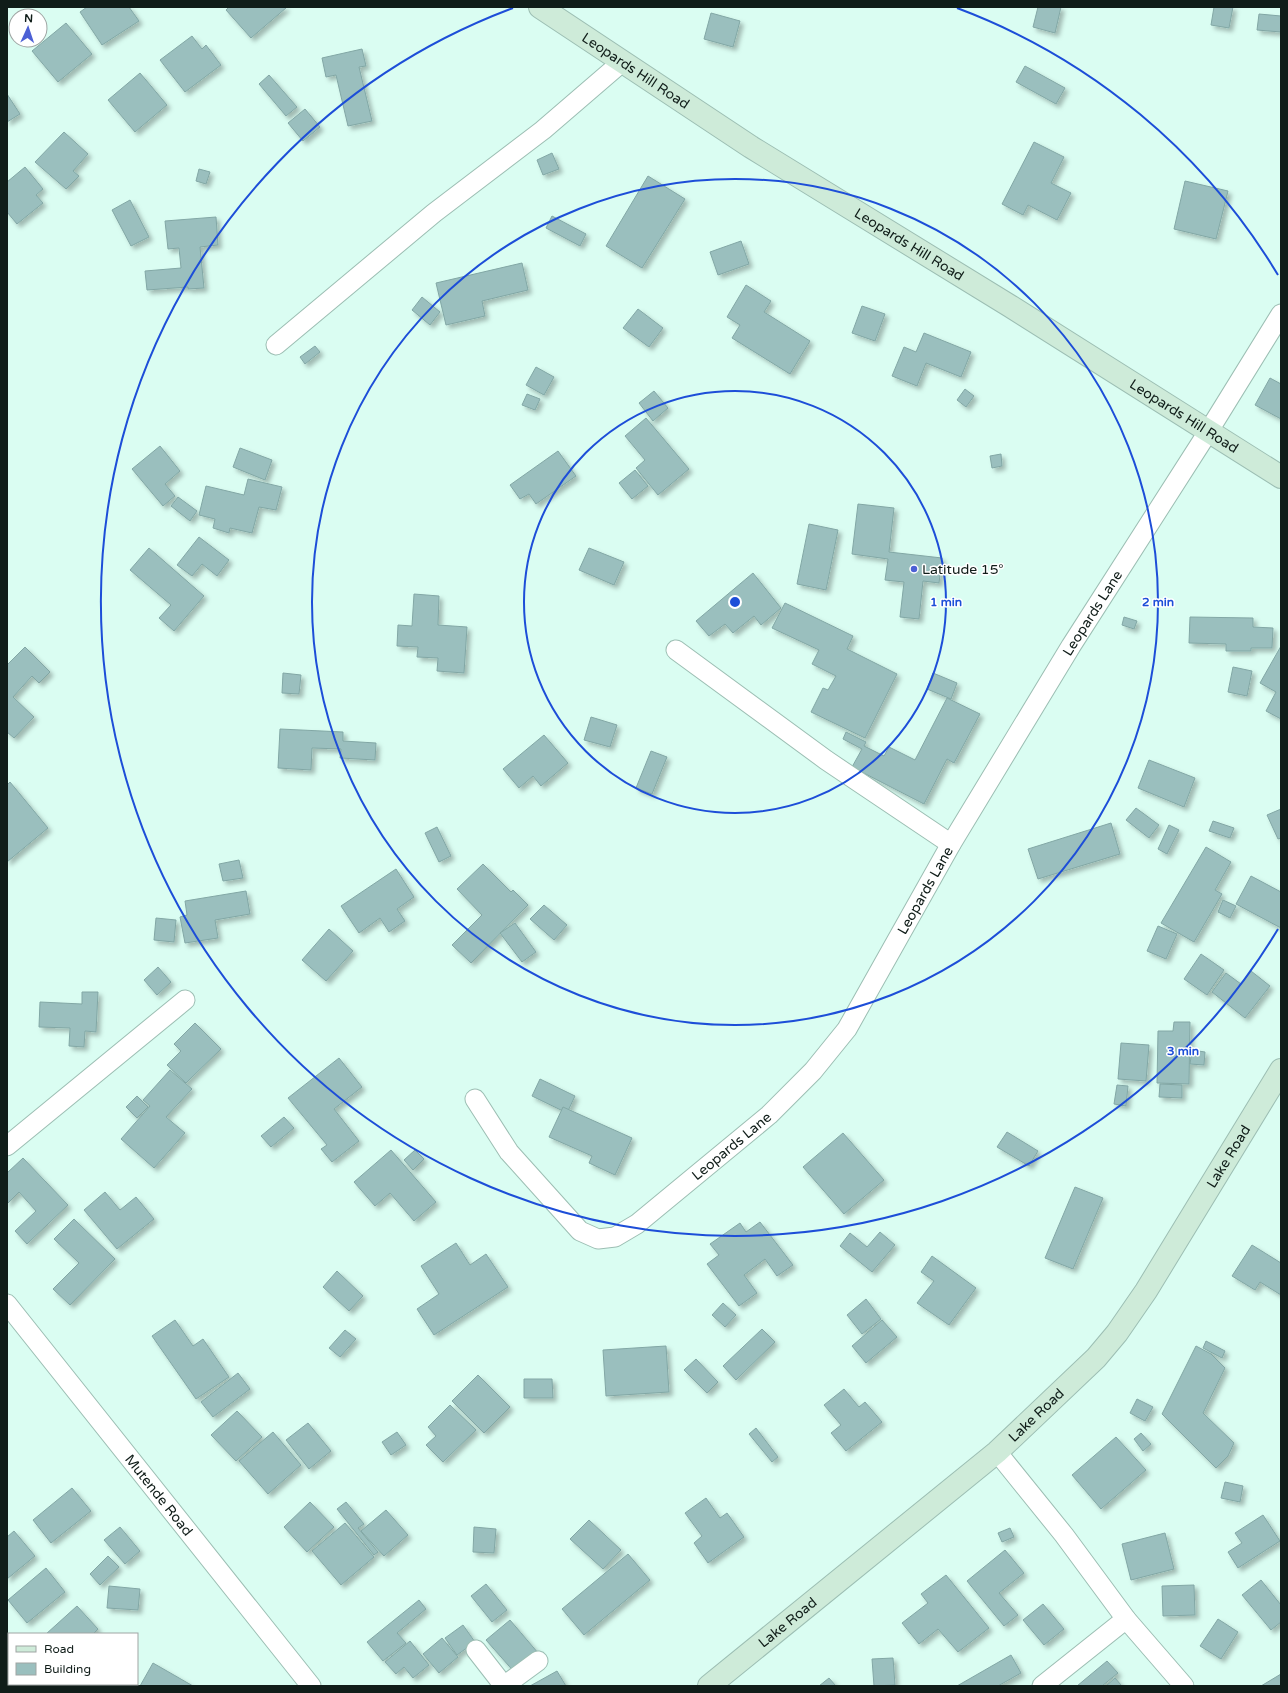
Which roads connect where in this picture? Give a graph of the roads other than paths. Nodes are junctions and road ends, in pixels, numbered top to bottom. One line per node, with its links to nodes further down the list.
1 (540, 7): 2 (main road, Leopards Hill Road)
2 (622, 62): 4 (street); 5 (main road, Leopards Hill Road)
3 (1281, 314): 5 (street, Leopards Lane)
4 (276, 345)
5 (1208, 432): 6 (main road, Leopards Hill Road); 8 (street, Leopards Lane)
6 (1281, 477)
7 (676, 650): 8 (street)
8 (951, 844): 11 (street, Leopards Lane)
9 (185, 1000): 12 (street)
10 (1281, 1070): 14 (main road, Lake Road)
11 (475, 1099)
12 (7, 1146)
13 (7, 1304): 18 (street, Mutende Road)
14 (997, 1452): 15 (street); 20 (main road, Lake Road)
15 (1126, 1619): 21 (street); 22 (street)
16 (476, 1650): 19 (street)
17 (538, 1661): 19 (street)
18 (311, 1686)
19 (504, 1686)
20 (709, 1686)
21 (1042, 1686)
22 (1184, 1686)

